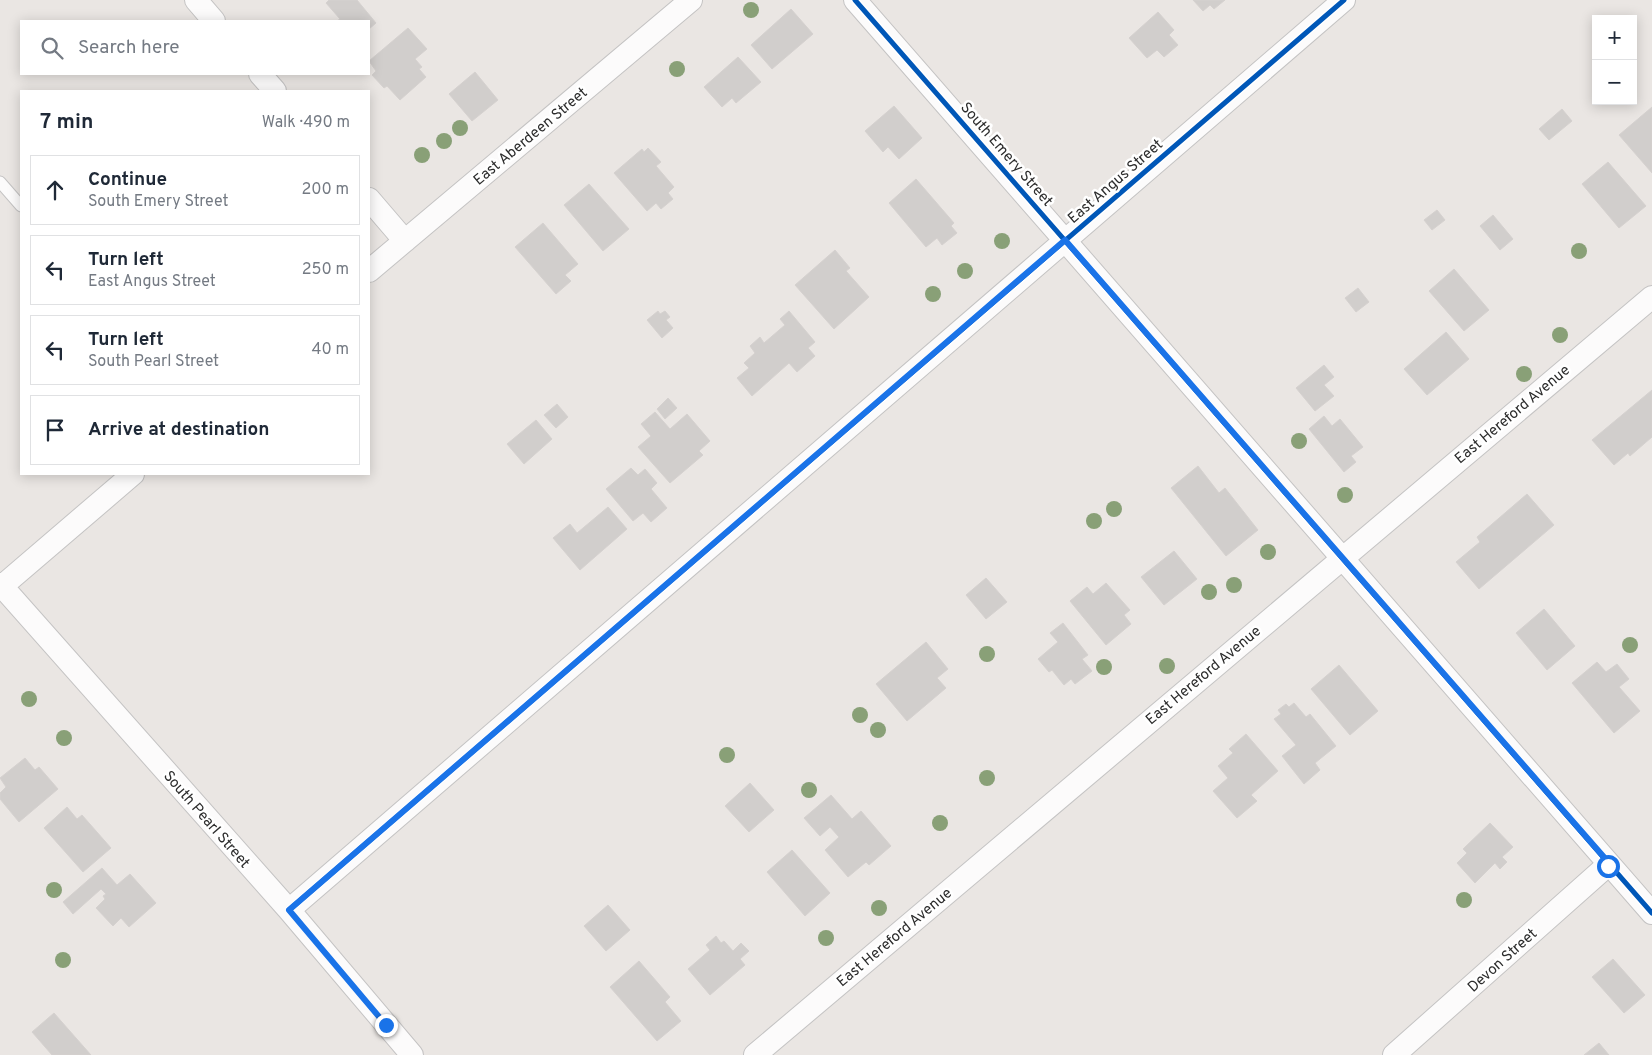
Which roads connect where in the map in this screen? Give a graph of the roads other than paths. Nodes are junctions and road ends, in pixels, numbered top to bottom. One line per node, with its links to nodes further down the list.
1 (196, 0): 5 (street)
2 (691, 0): 12 (street, East Aberdeen Street)
3 (855, 0): 11 (street, South Emery Street)
4 (1344, 0): 11 (street, East Angus Street)
5 (213, 20)
6 (261, 75): 7 (street)
7 (274, 90)
8 (0, 182): 10 (lane)
9 (370, 200): 12 (street)
10 (20, 205)
11 (1065, 240): 16 (street, South Emery Street); 19 (street, East Angus Street)
12 (405, 241): 13 (street, East Aberdeen Street)
13 (370, 270)
14 (1652, 297): 16 (street, East Hereford Avenue)
15 (132, 475): 17 (street)
16 (1340, 558): 18 (street, South Emery Street); 22 (street, East Hereford Avenue)
17 (1, 586): 19 (street, South Pearl Street)
18 (1610, 864): 20 (street, South Emery Street); 23 (street, Devon Street)
19 (289, 910): 21 (street, South Pearl Street)
20 (1652, 913)
21 (412, 1055)
22 (756, 1055)
23 (1394, 1055)

